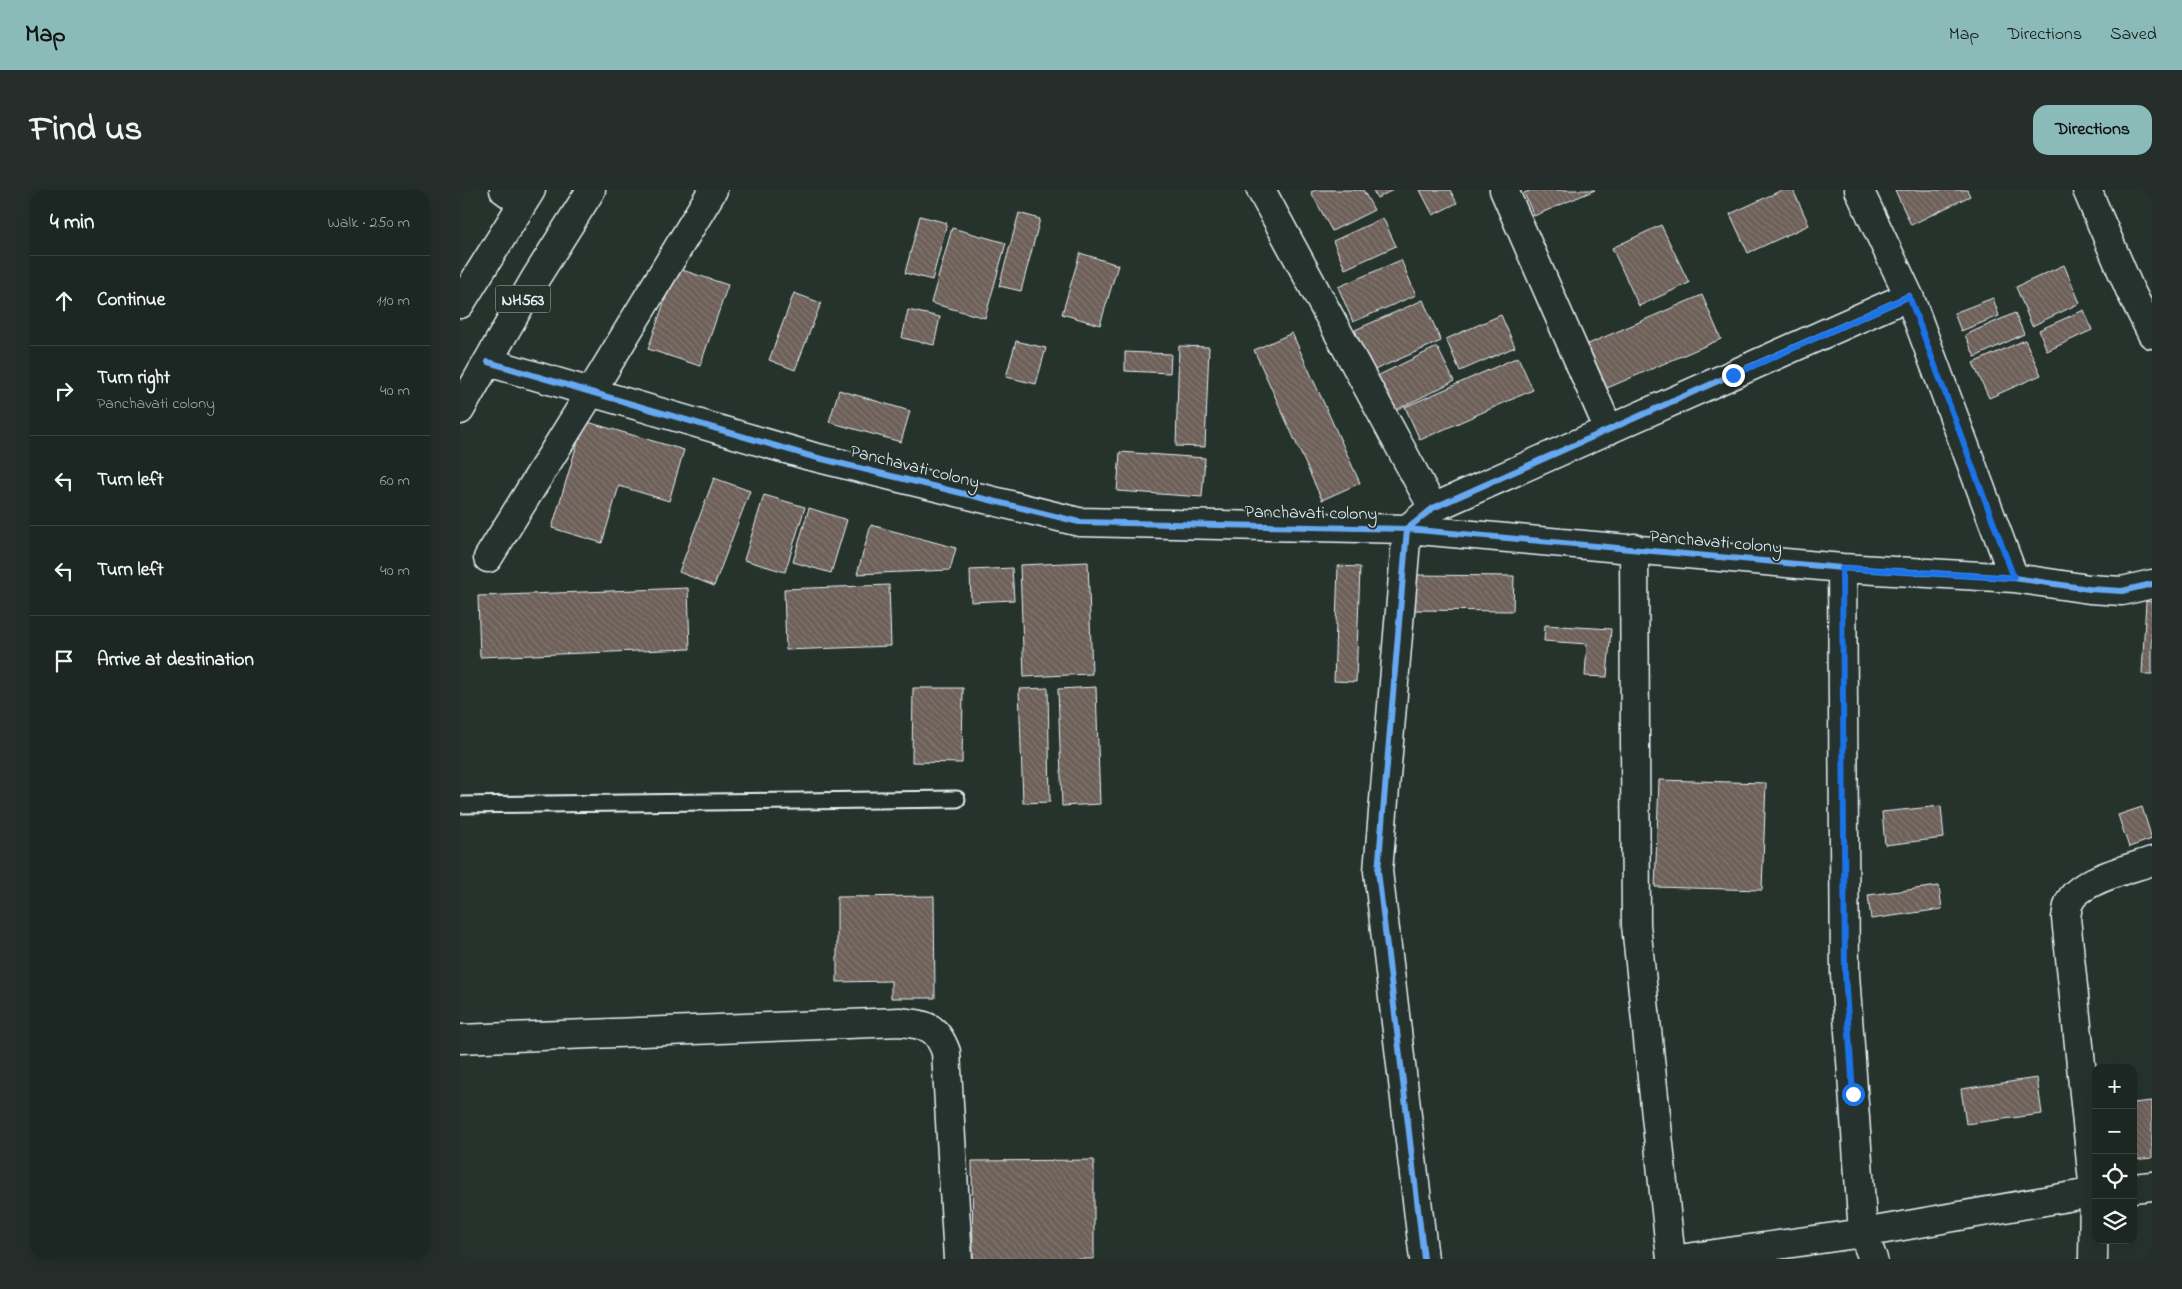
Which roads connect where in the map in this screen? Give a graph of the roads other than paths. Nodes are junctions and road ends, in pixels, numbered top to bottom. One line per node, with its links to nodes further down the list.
1 (591, 190): 11 (main road, NH563)
2 (713, 190): 12 (main road)
3 (1261, 190): 15 (main road)
4 (1504, 190): 14 (main road)
5 (1858, 190): 8 (main road)
6 (2087, 190): 10 (main road)
7 (519, 194): 9 (main road, NH563)
8 (1909, 296): 14 (main road); 20 (main road)
9 (460, 304)
10 (2152, 334)
11 (488, 362): 12 (main road, Panchavati colony); 13 (main road, NH563)
12 (591, 392): 16 (main road, Panchavati colony); 18 (main road)
13 (460, 410)
14 (1609, 430): 15 (main road)
15 (1434, 508): 16 (main road)
16 (1407, 528): 17 (main road, Panchavati colony); 33 (main road)
17 (1634, 548): 19 (main road, Panchavati colony); 34 (main road)
18 (488, 558)
19 (1842, 568): 20 (main road, Panchavati colony); 31 (main road)
20 (2014, 578): 21 (main road, Panchavati colony)
21 (2152, 584)
22 (957, 799): 23 (lane)
23 (460, 805)
24 (2152, 861): 26 (main road)
25 (460, 1039): 32 (main road)
26 (2092, 1164)
27 (2152, 1186): 28 (main road)
28 (2137, 1188)
29 (2092, 1193): 31 (main road)
30 (2095, 1199): 37 (main road)
31 (1863, 1233): 35 (main road); 36 (main road)
32 (958, 1259)
33 (1424, 1259)
34 (1671, 1259)
35 (1679, 1259)
36 (1873, 1259)
37 (2093, 1259)

